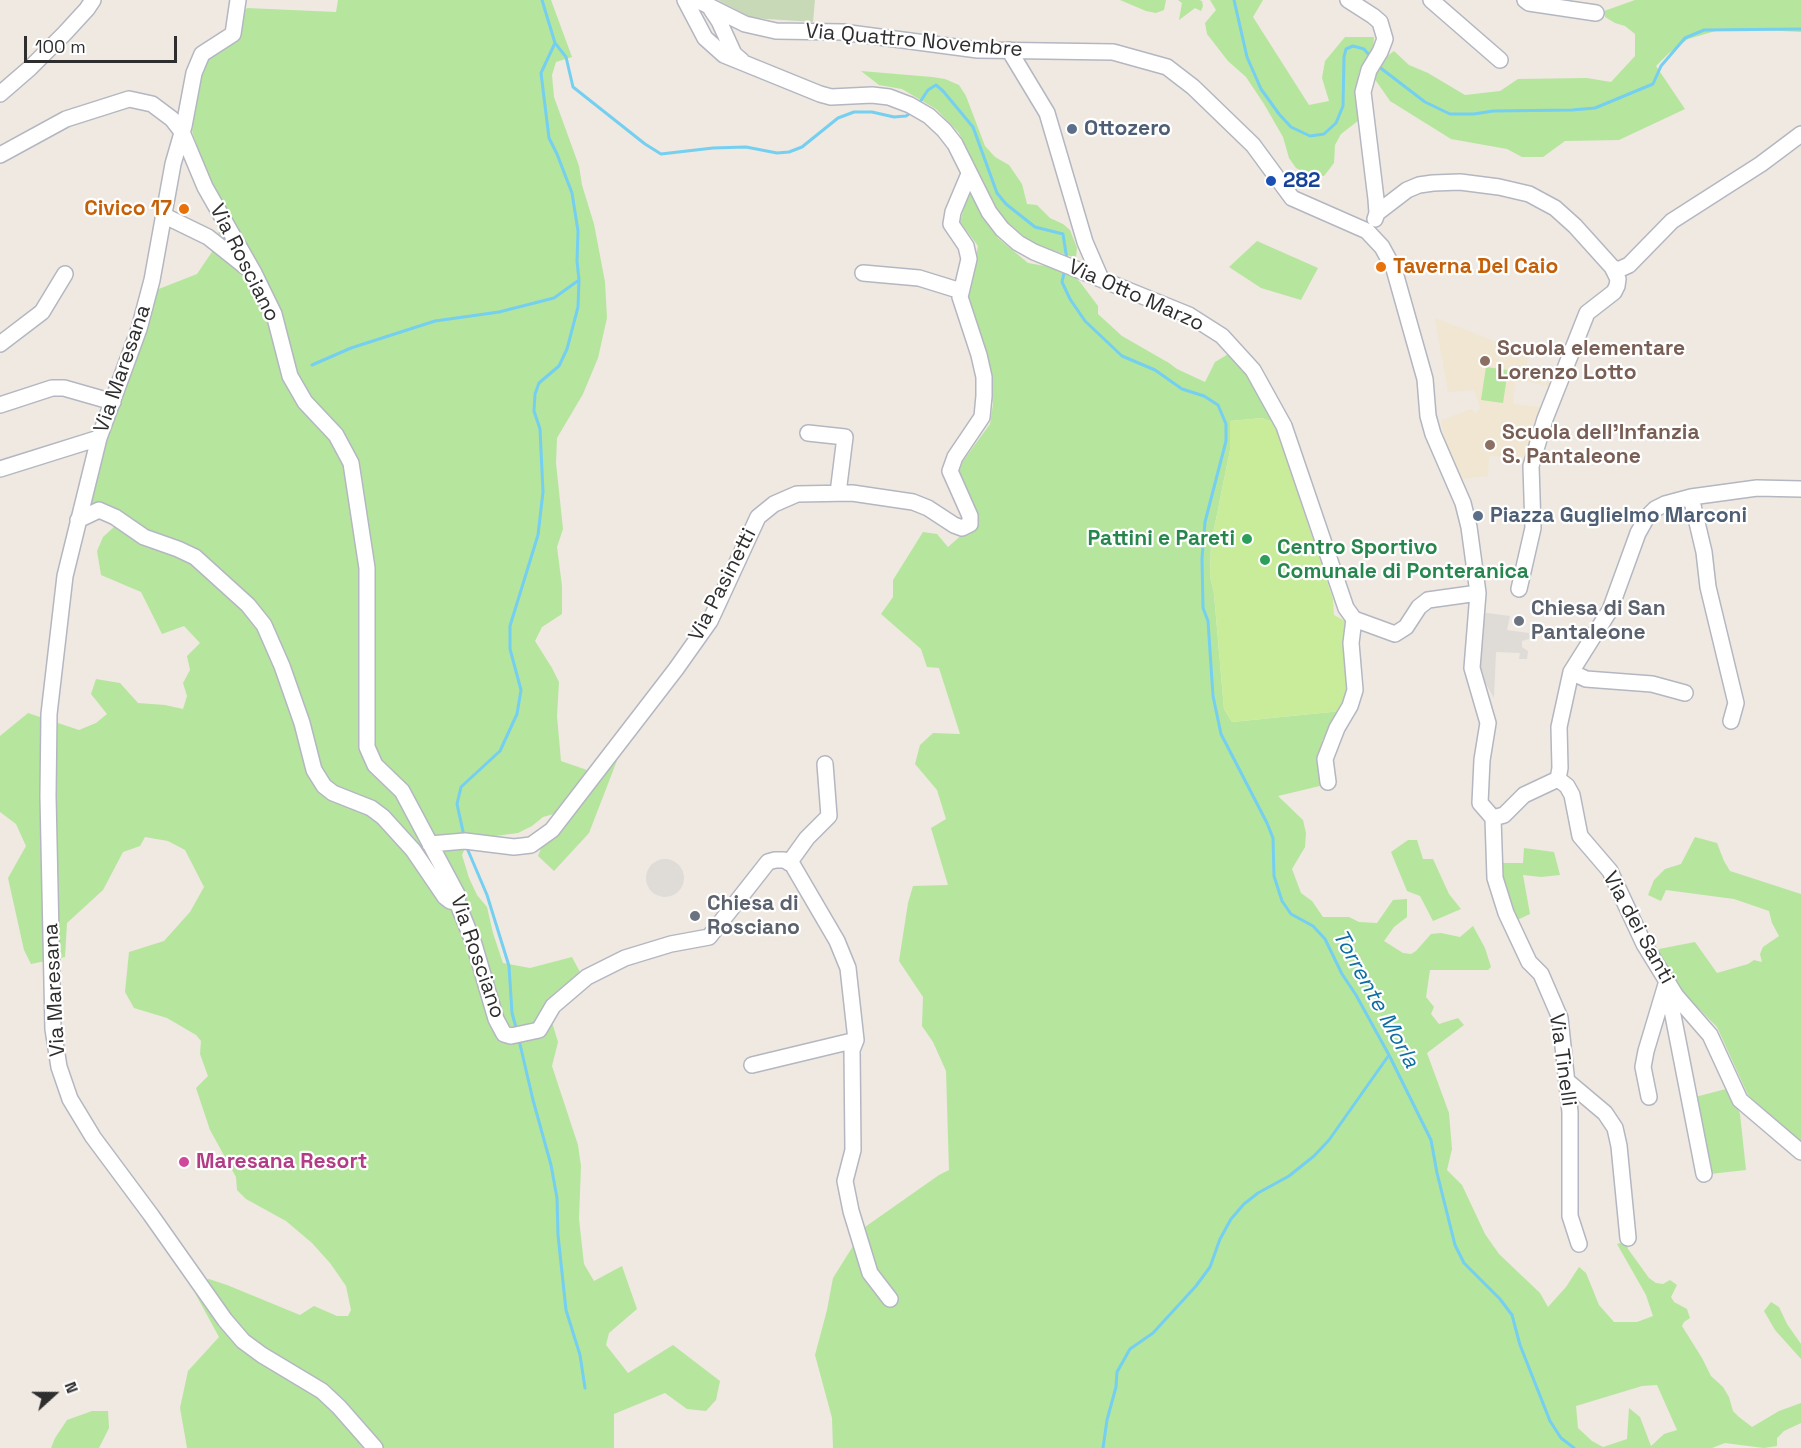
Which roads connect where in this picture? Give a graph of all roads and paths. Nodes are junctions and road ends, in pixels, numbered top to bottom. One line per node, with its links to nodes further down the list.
1 (93, 0): 16 (street)
2 (238, 0): 17 (street, Via Maresana)
3 (685, 0): 11 (street, Via Otto Marzo)
4 (697, 0): 8 (street, Via Quattro Novembre)
5 (1348, 0): 21 (street)
6 (1431, 0): 14 (street)
7 (1525, 0): 9 (street)
8 (711, 8): 10 (street, Via Quattro Novembre); 11 (street); 12 (street, Via Otto Marzo)
9 (1596, 13)
10 (745, 24): 12 (street); 13 (street, Via Quattro Novembre)
11 (699, 28): 15 (street, Via Otto Marzo)
12 (729, 44): 15 (street, Via Otto Marzo)
13 (1009, 50): 23 (street, Via Quattro Novembre); 24 (street)
14 (1500, 60)
15 (744, 63): 20 (street, Via Otto Marzo)
16 (0, 94)
17 (182, 132): 19 (street); 22 (street, Via Maresana); 27 (street, Via Rosciano)
18 (1801, 134): 25 (street)
19 (0, 155)
20 (969, 174): 26 (street, Via Otto Marzo); 31 (street, Via Pasinetti)
21 (1377, 206): 23 (street); 25 (street)
22 (163, 217): 27 (street); 33 (street, Via Maresana)
23 (1367, 231): 43 (street, Via Quattro Novembre)
24 (1085, 242): 26 (street); 30 (street)
25 (1612, 267): 42 (street)
26 (1076, 269): 30 (street, Via Otto Marzo)
27 (254, 273): 52 (street, Via Rosciano)
28 (863, 273): 31 (street)
29 (65, 274): 32 (street)
30 (1101, 279): 44 (street, Via Otto Marzo)
31 (961, 291): 39 (street, Via Pasinetti)
32 (0, 344)
33 (113, 402): 34 (street); 36 (street, Via Maresana)
34 (0, 405)
35 (808, 433): 39 (street)
36 (99, 438): 37 (street); 41 (street, Via Maresana)
37 (0, 469)
38 (1801, 489): 40 (street)
39 (838, 493): 52 (street, Via Pasinetti)
40 (1691, 497): 45 (street); 47 (street)
41 (78, 520): 54 (street); 66 (street, Via Maresana)
42 (1519, 588)
43 (1478, 593): 44 (street); 51 (street, Via Quattro Novembre)
44 (1354, 619): 50 (street)
45 (1571, 672): 46 (street); 49 (street)
46 (1685, 693)
47 (1731, 721)
48 (825, 764): 53 (street)
49 (1558, 779): 51 (street); 55 (street, Via dei Santi)
50 (1328, 782)
51 (1493, 818): 59 (street, Via Tinelli)
52 (430, 844): 54 (street, Via Rosciano)
53 (789, 863): 54 (street, Via Rosciano); 57 (street)
54 (457, 902)
55 (1667, 981): 56 (street, Via dei Santi); 60 (street)
56 (1676, 996): 61 (street, Via dei Santi); 62 (street)
57 (856, 1040): 58 (street); 65 (street)
58 (752, 1065)
59 (1567, 1081): 63 (street); 64 (street, Via Tinelli)
60 (1649, 1096)
61 (1801, 1152)
62 (1704, 1174)
63 (1628, 1238)
64 (1579, 1244)
65 (890, 1299)
66 (375, 1448)

